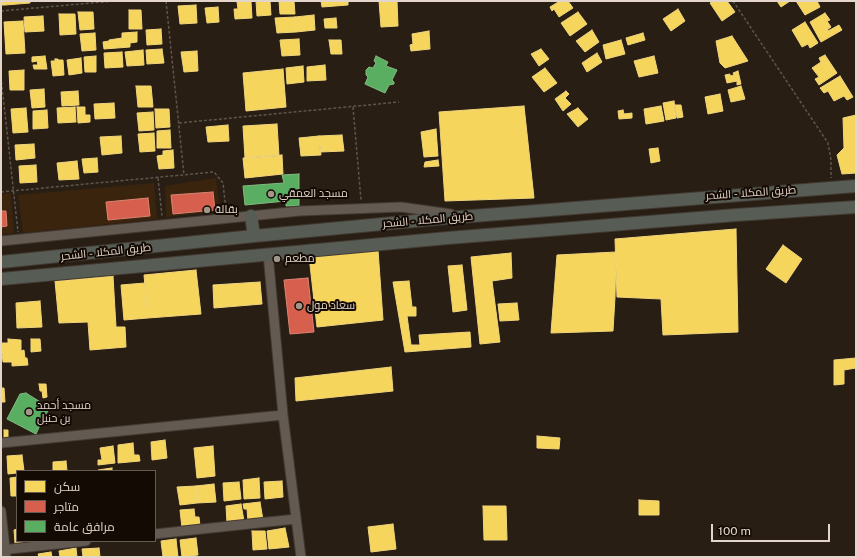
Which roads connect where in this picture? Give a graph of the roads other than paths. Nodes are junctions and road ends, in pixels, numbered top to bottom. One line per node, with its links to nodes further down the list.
1 (856, 186): 2 (highway, طريق المكلا - الشحر)
2 (735, 195): 4 (highway); 6 (highway, طريق المكلا - الشحر)
3 (856, 207): 4 (highway, طريق المكلا - الشحر)
4 (736, 215): 9 (highway, طريق المكلا - الشحر)
5 (251, 216): 6 (street); 8 (highway); 10 (street)
6 (465, 216): 7 (highway, طريق المكلا - الشحر)
7 (447, 218): 8 (highway, طريق المكلا - الشحر); 9 (highway)
8 (260, 235): 11 (highway); 12 (highway, طريق المكلا - الشحر)
9 (448, 238): 11 (highway, طريق المكلا - الشحر)
10 (1, 241)
11 (268, 254): 13 (highway, طريق المكلا - الشحر); 14 (street)
12 (1, 262)
13 (1, 279)
14 (283, 415): 15 (street); 17 (street)
15 (1, 443)
16 (1, 511): 20 (street)
17 (296, 519): 18 (street); 21 (street)
18 (156, 534)
19 (79, 542): 20 (street)
20 (4, 552)
21 (301, 557)

